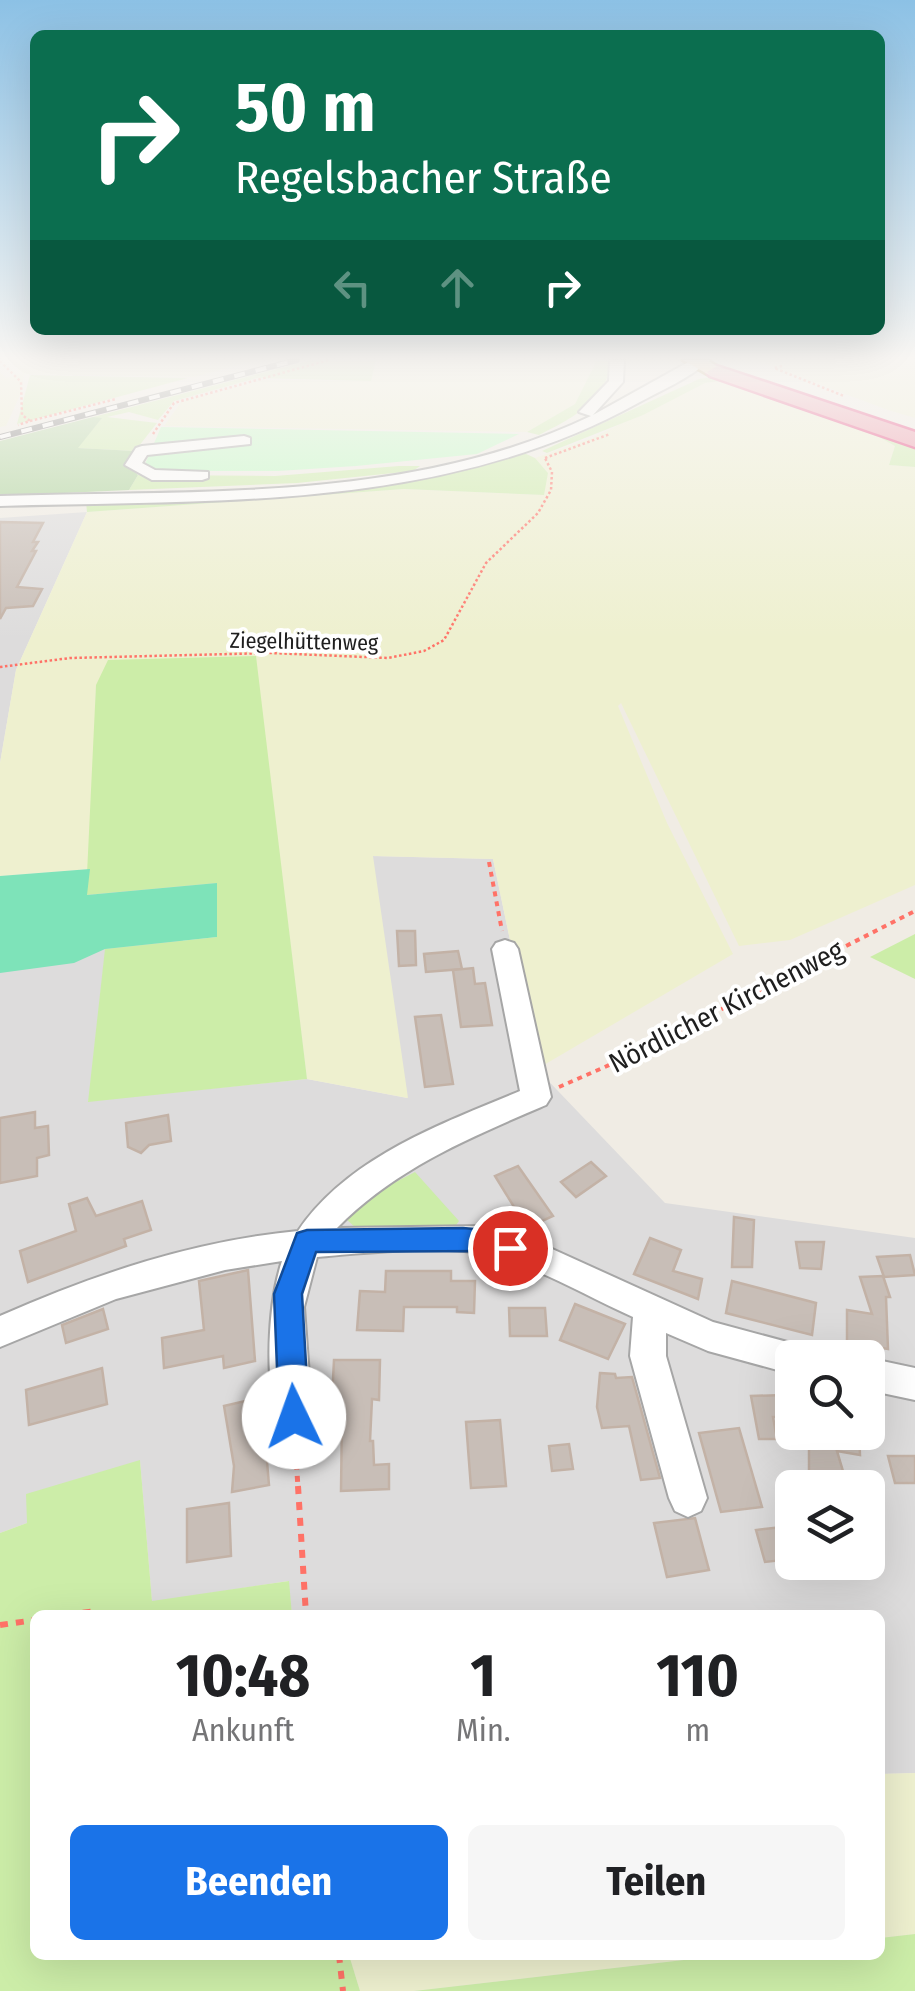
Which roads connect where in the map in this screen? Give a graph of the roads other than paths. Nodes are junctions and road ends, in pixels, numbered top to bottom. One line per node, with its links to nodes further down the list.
1 (141, 453): 5 (street)
2 (523, 453): 3 (street)
3 (440, 471): 4 (street); 6 (street)
4 (250, 474)
5 (213, 475)
6 (0, 501)
7 (505, 948): 8 (street)
8 (307, 1241): 9 (street); 10 (street); 14 (street)
9 (650, 1310): 11 (street); 15 (street)
10 (0, 1332)
11 (775, 1353)
12 (885, 1378): 13 (street)
13 (915, 1384)
14 (294, 1417)
15 (688, 1498)

